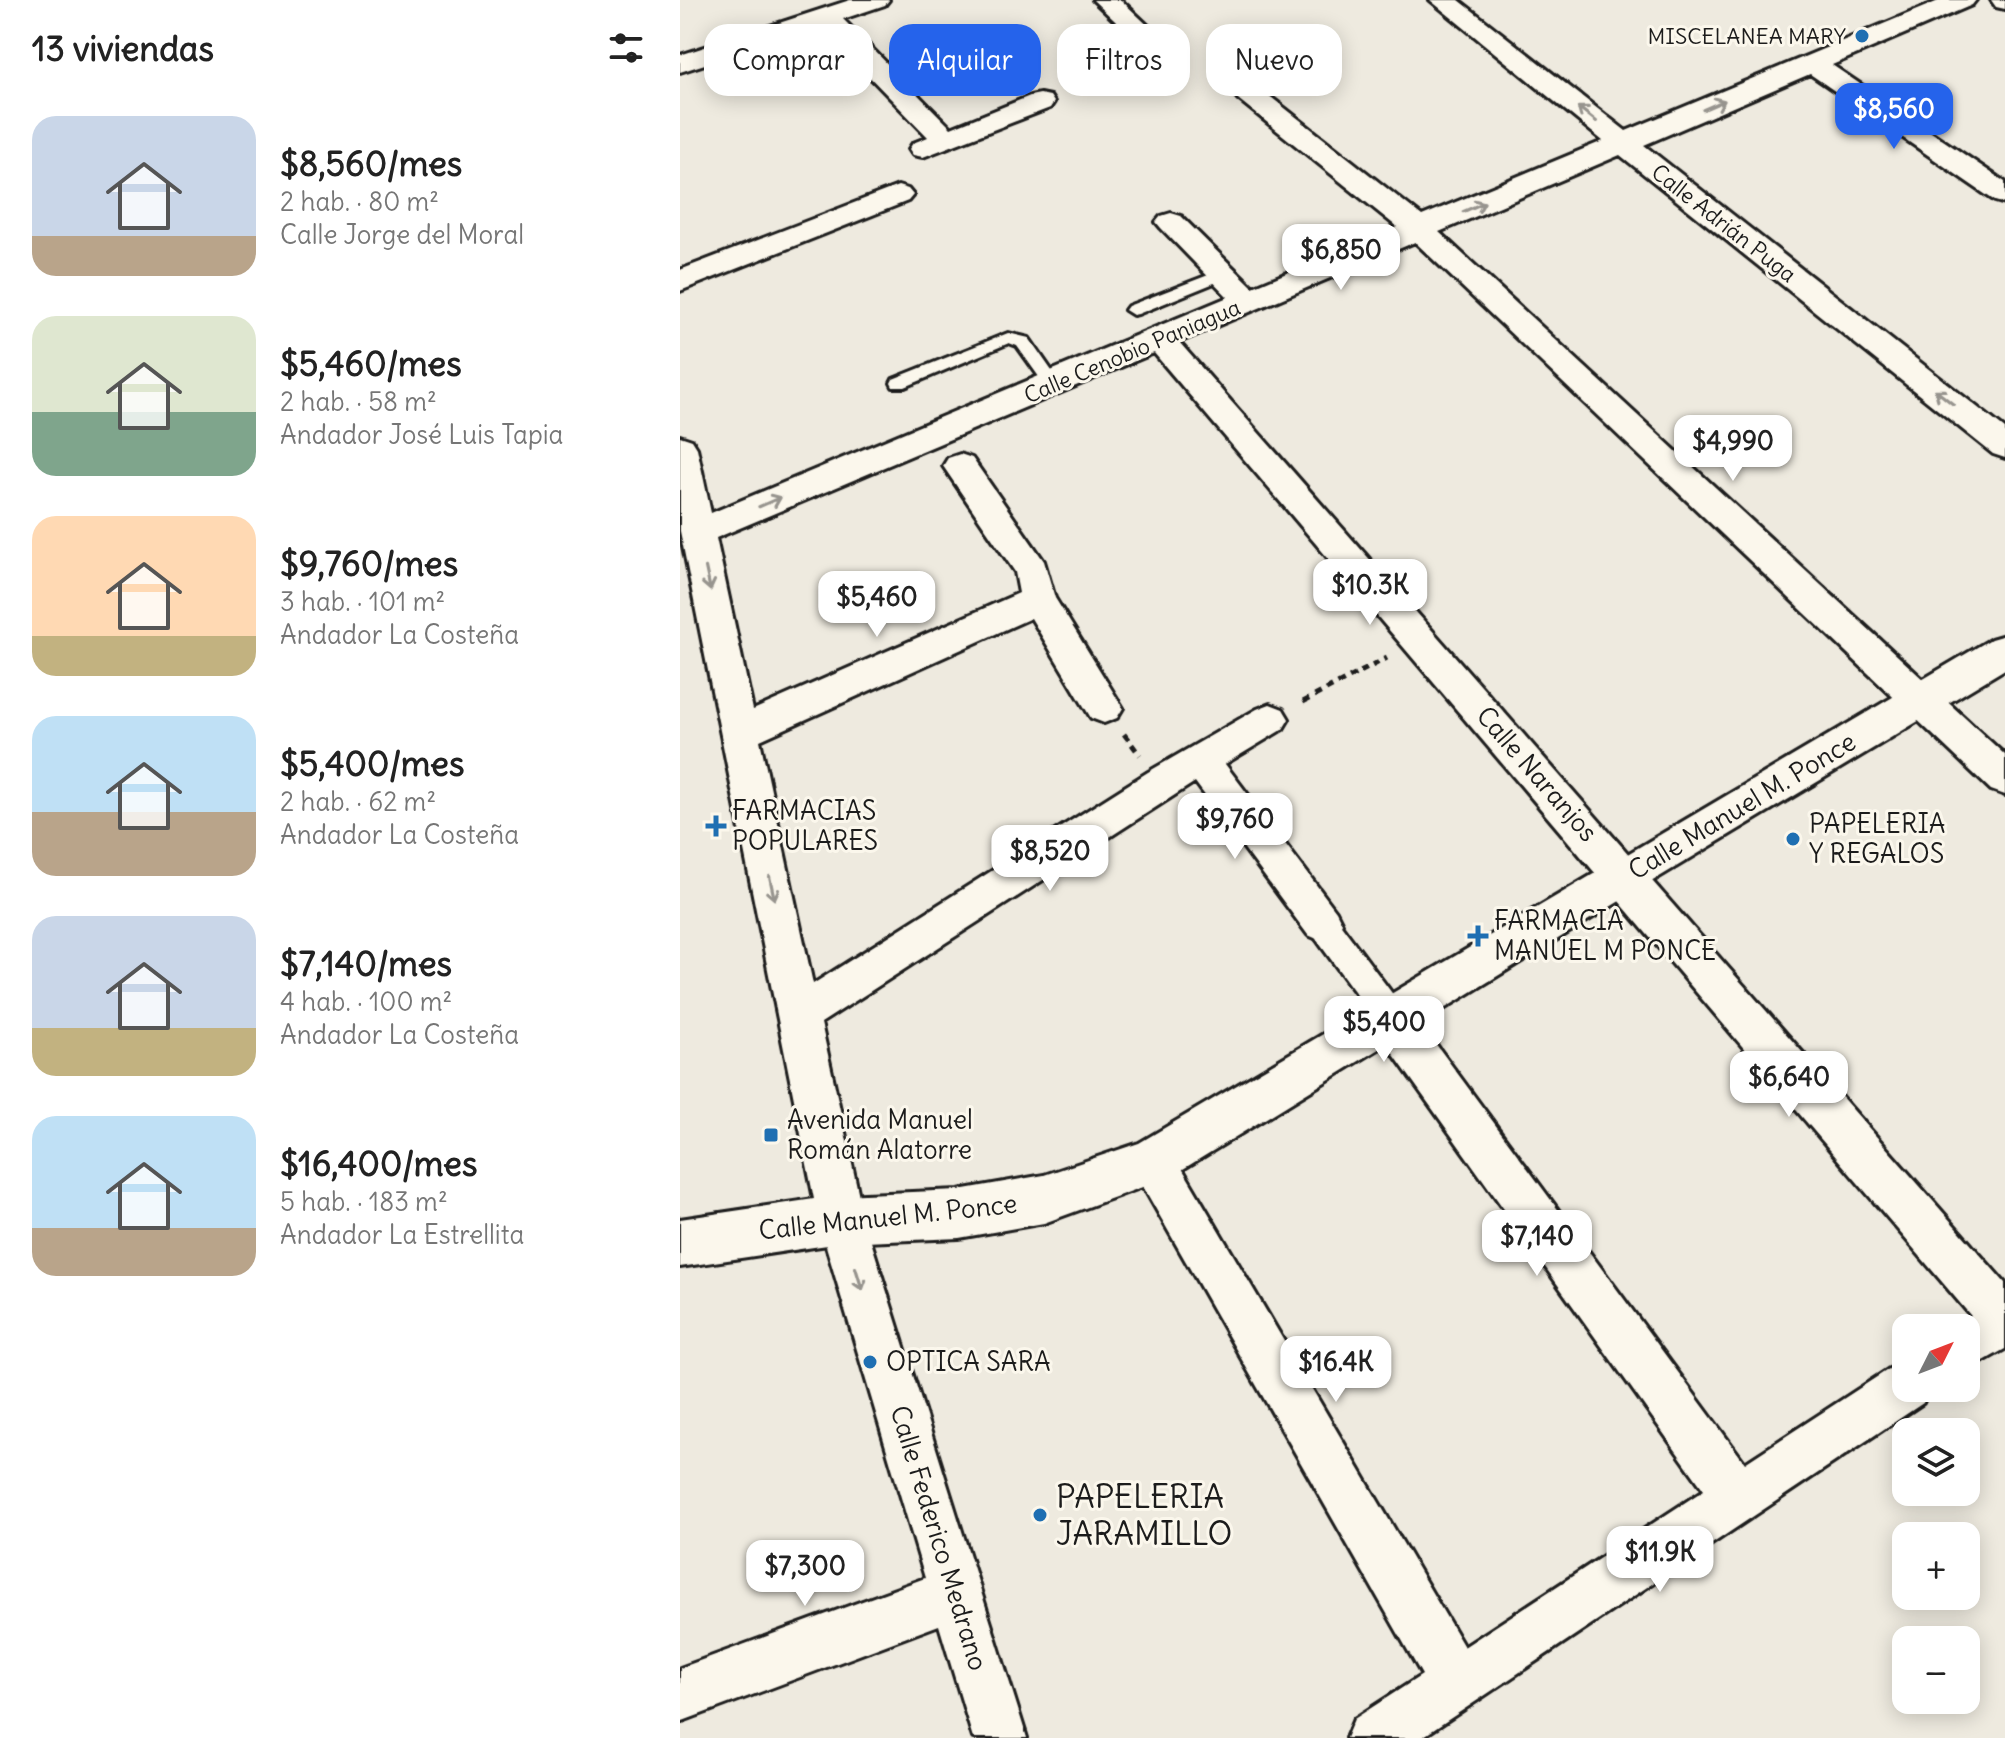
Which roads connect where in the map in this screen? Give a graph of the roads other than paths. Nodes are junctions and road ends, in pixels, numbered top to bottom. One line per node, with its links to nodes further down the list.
1 (876, 0): 5 (street)
2 (1106, 0): 6 (street)
3 (1443, 0): 12 (street, Calle Adrián Puga, one-way to 3)
4 (1963, 0): 8 (street, Calle Cenobio Paniagua)
5 (826, 17): 7 (street); 11 (street)
6 (1132, 24)
7 (680, 64)
8 (1813, 64): 12 (street, Calle Cenobio Paniagua, one-way to 8); 15 (street)
9 (1252, 96): 17 (street)
10 (1040, 102): 11 (street)
11 (947, 140): 13 (street)
12 (1624, 143): 17 (street, Calle Cenobio Paniagua, one-way to 12); 25 (street, Calle Adrián Puga, one-way to 12)
13 (919, 151)
14 (898, 195): 19 (street)
15 (2005, 195)
16 (1171, 222): 18 (street)
17 (1420, 230): 20 (street, Calle Cenobio Paniagua); 31 (street)
18 (1224, 274): 20 (street); 21 (lane)
19 (680, 281)
20 (1250, 301): 22 (street, Calle Cenobio Paniagua)
21 (1133, 310)
22 (1160, 340): 24 (street, Calle Cenobio Paniagua); 37 (street, Calle Naranjos)
23 (899, 383): 24 (lane)
24 (1053, 384): 28 (street, Calle Cenobio Paniagua, one-way to 24)
25 (2005, 446)
26 (680, 448): 28 (street, Calle Federico Medrano)
27 (960, 466): 29 (street)
28 (689, 507): 34 (street, Calle Federico Medrano, one-way to 34)
29 (1038, 600): 32 (street); 34 (street)
30 (2005, 650): 31 (street, Calle Manuel M. Ponce)
31 (1921, 700): 36 (street); 37 (street, Calle Manuel M. Ponce)
32 (1104, 708)
33 (1270, 719): 35 (street)
34 (740, 732): 39 (street, Calle Federico Medrano, one-way to 39)
35 (1200, 760): 38 (street); 39 (street)
36 (2005, 779)
37 (1625, 875): 40 (street, Calle Manuel M. Ponce); 44 (street, Calle Naranjos)
38 (1322, 923): 40 (street)
39 (799, 1015): 42 (street, Calle Federico Medrano)
40 (1392, 1018): 41 (street, Calle Manuel M. Ponce); 47 (street)
41 (1153, 1161): 42 (street, Calle Manuel M. Ponce); 49 (street)
42 (841, 1219): 43 (street, Calle Manuel M. Ponce); 48 (street, Calle Federico Medrano, one-way to 48)
43 (680, 1243)
44 (2005, 1320): 45 (street)
45 (1980, 1337)
46 (1892, 1395): 47 (street)
47 (1739, 1496): 49 (street)
48 (956, 1593): 50 (street); 51 (street, Calle Federico Medrano)
49 (1456, 1683): 52 (street)
50 (680, 1695)
51 (1000, 1738)
52 (1373, 1738)

